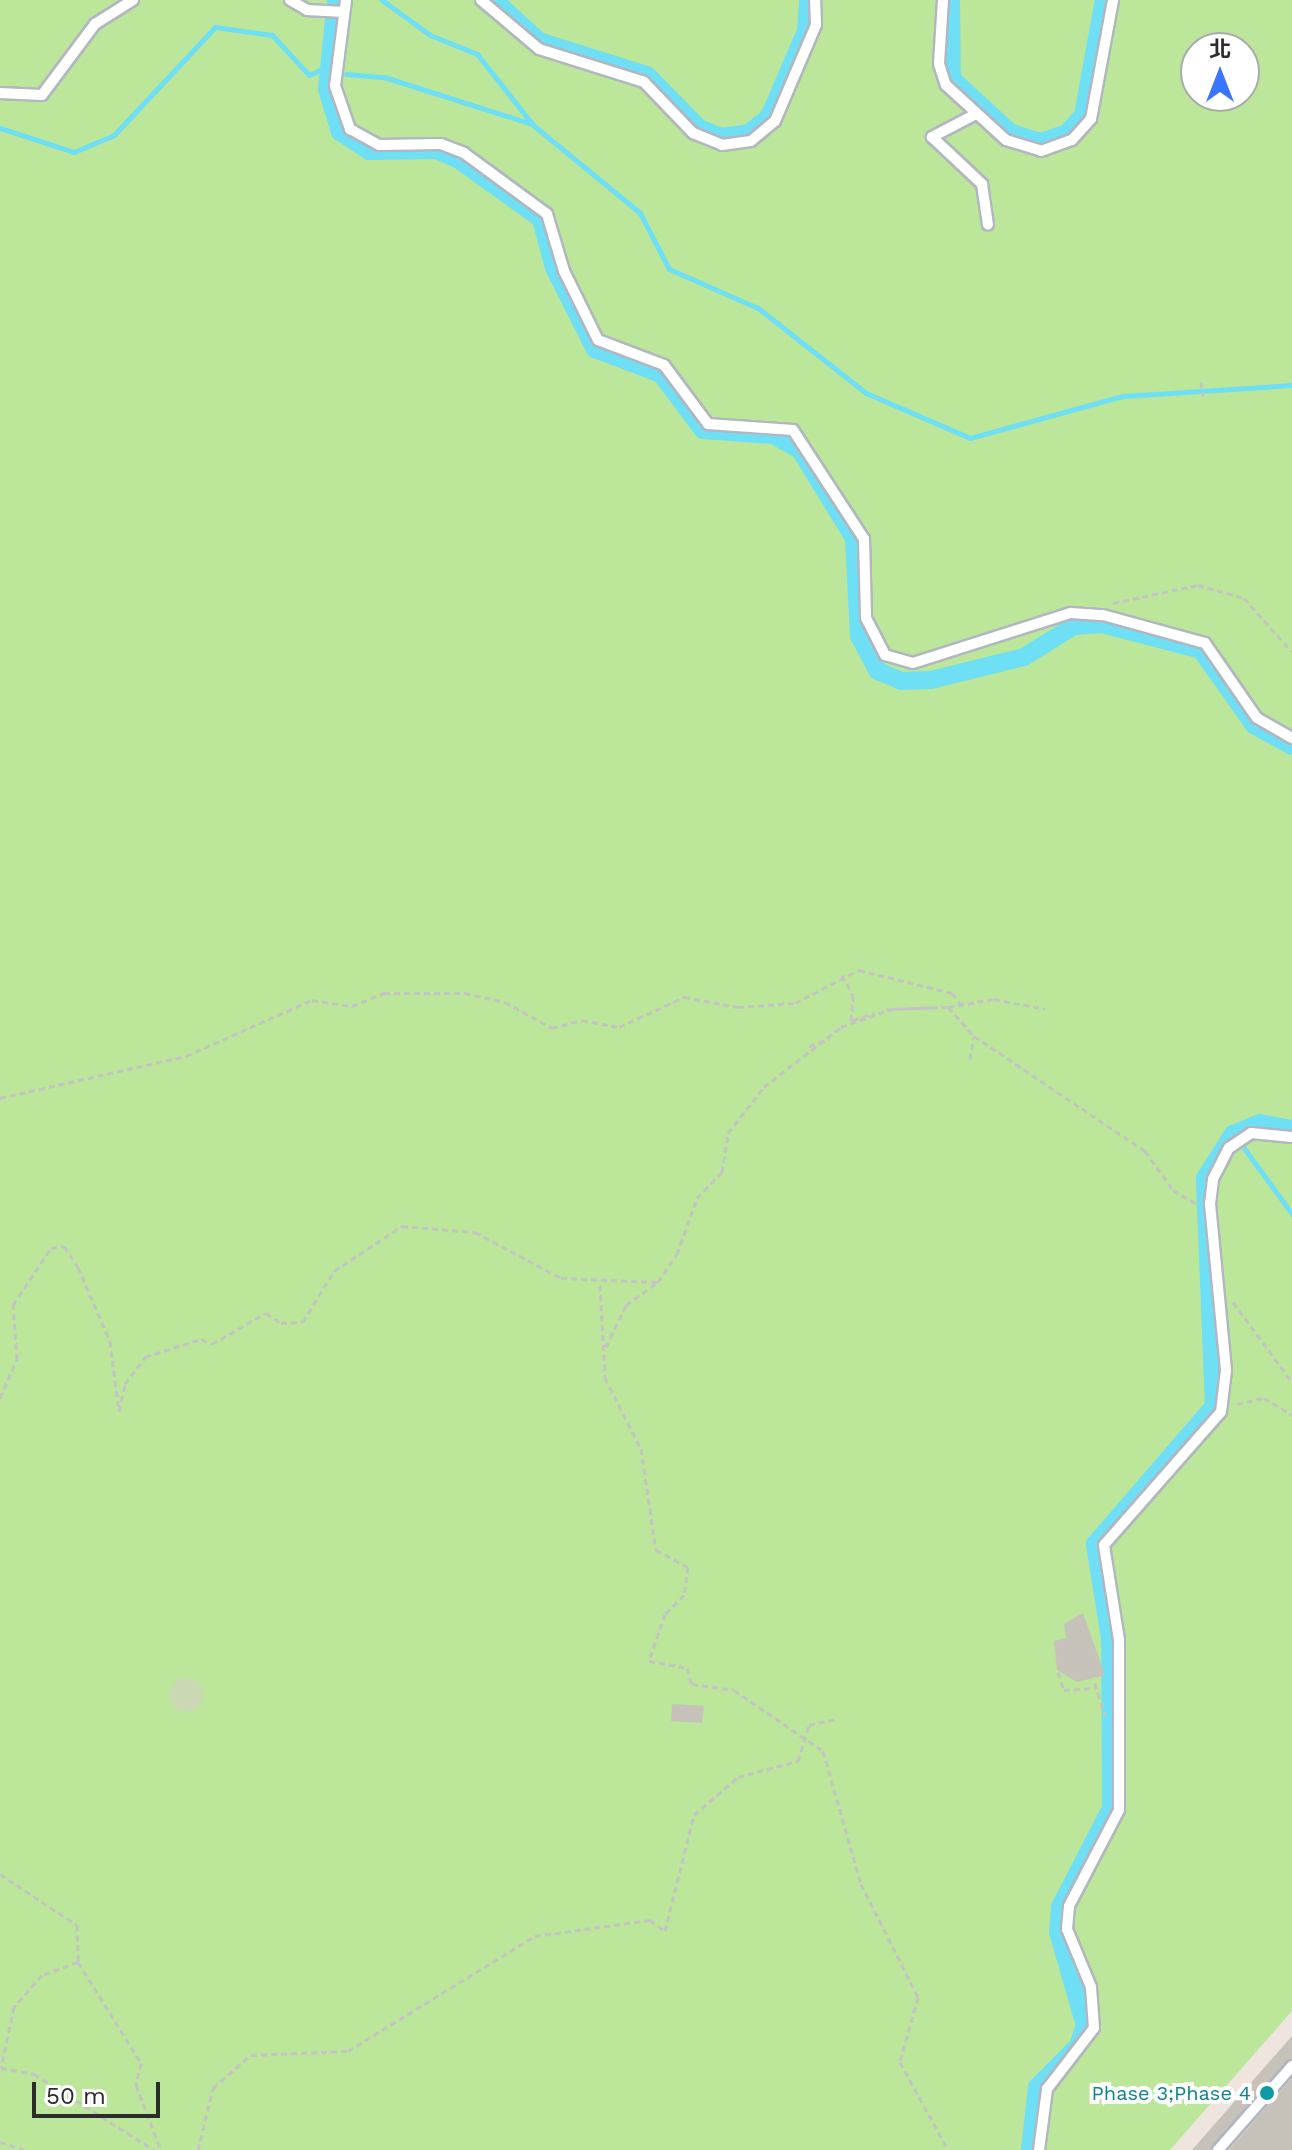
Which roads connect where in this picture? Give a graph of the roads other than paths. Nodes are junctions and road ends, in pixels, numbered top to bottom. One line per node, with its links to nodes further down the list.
1 (133, 0): 9 (lane)
2 (290, 0): 8 (lane)
3 (346, 0): 8 (lane)
4 (481, 0): 5 (lane)
5 (815, 0)
6 (943, 0): 10 (lane)
7 (1113, 0): 10 (lane)
8 (337, 11): 12 (lane)
9 (0, 93)
10 (976, 114): 11 (lane)
11 (988, 225)
12 (1292, 738)
13 (1292, 1137): 15 (lane)
14 (1292, 2066): 16 (lane)
15 (1039, 2150)
16 (1218, 2150)

